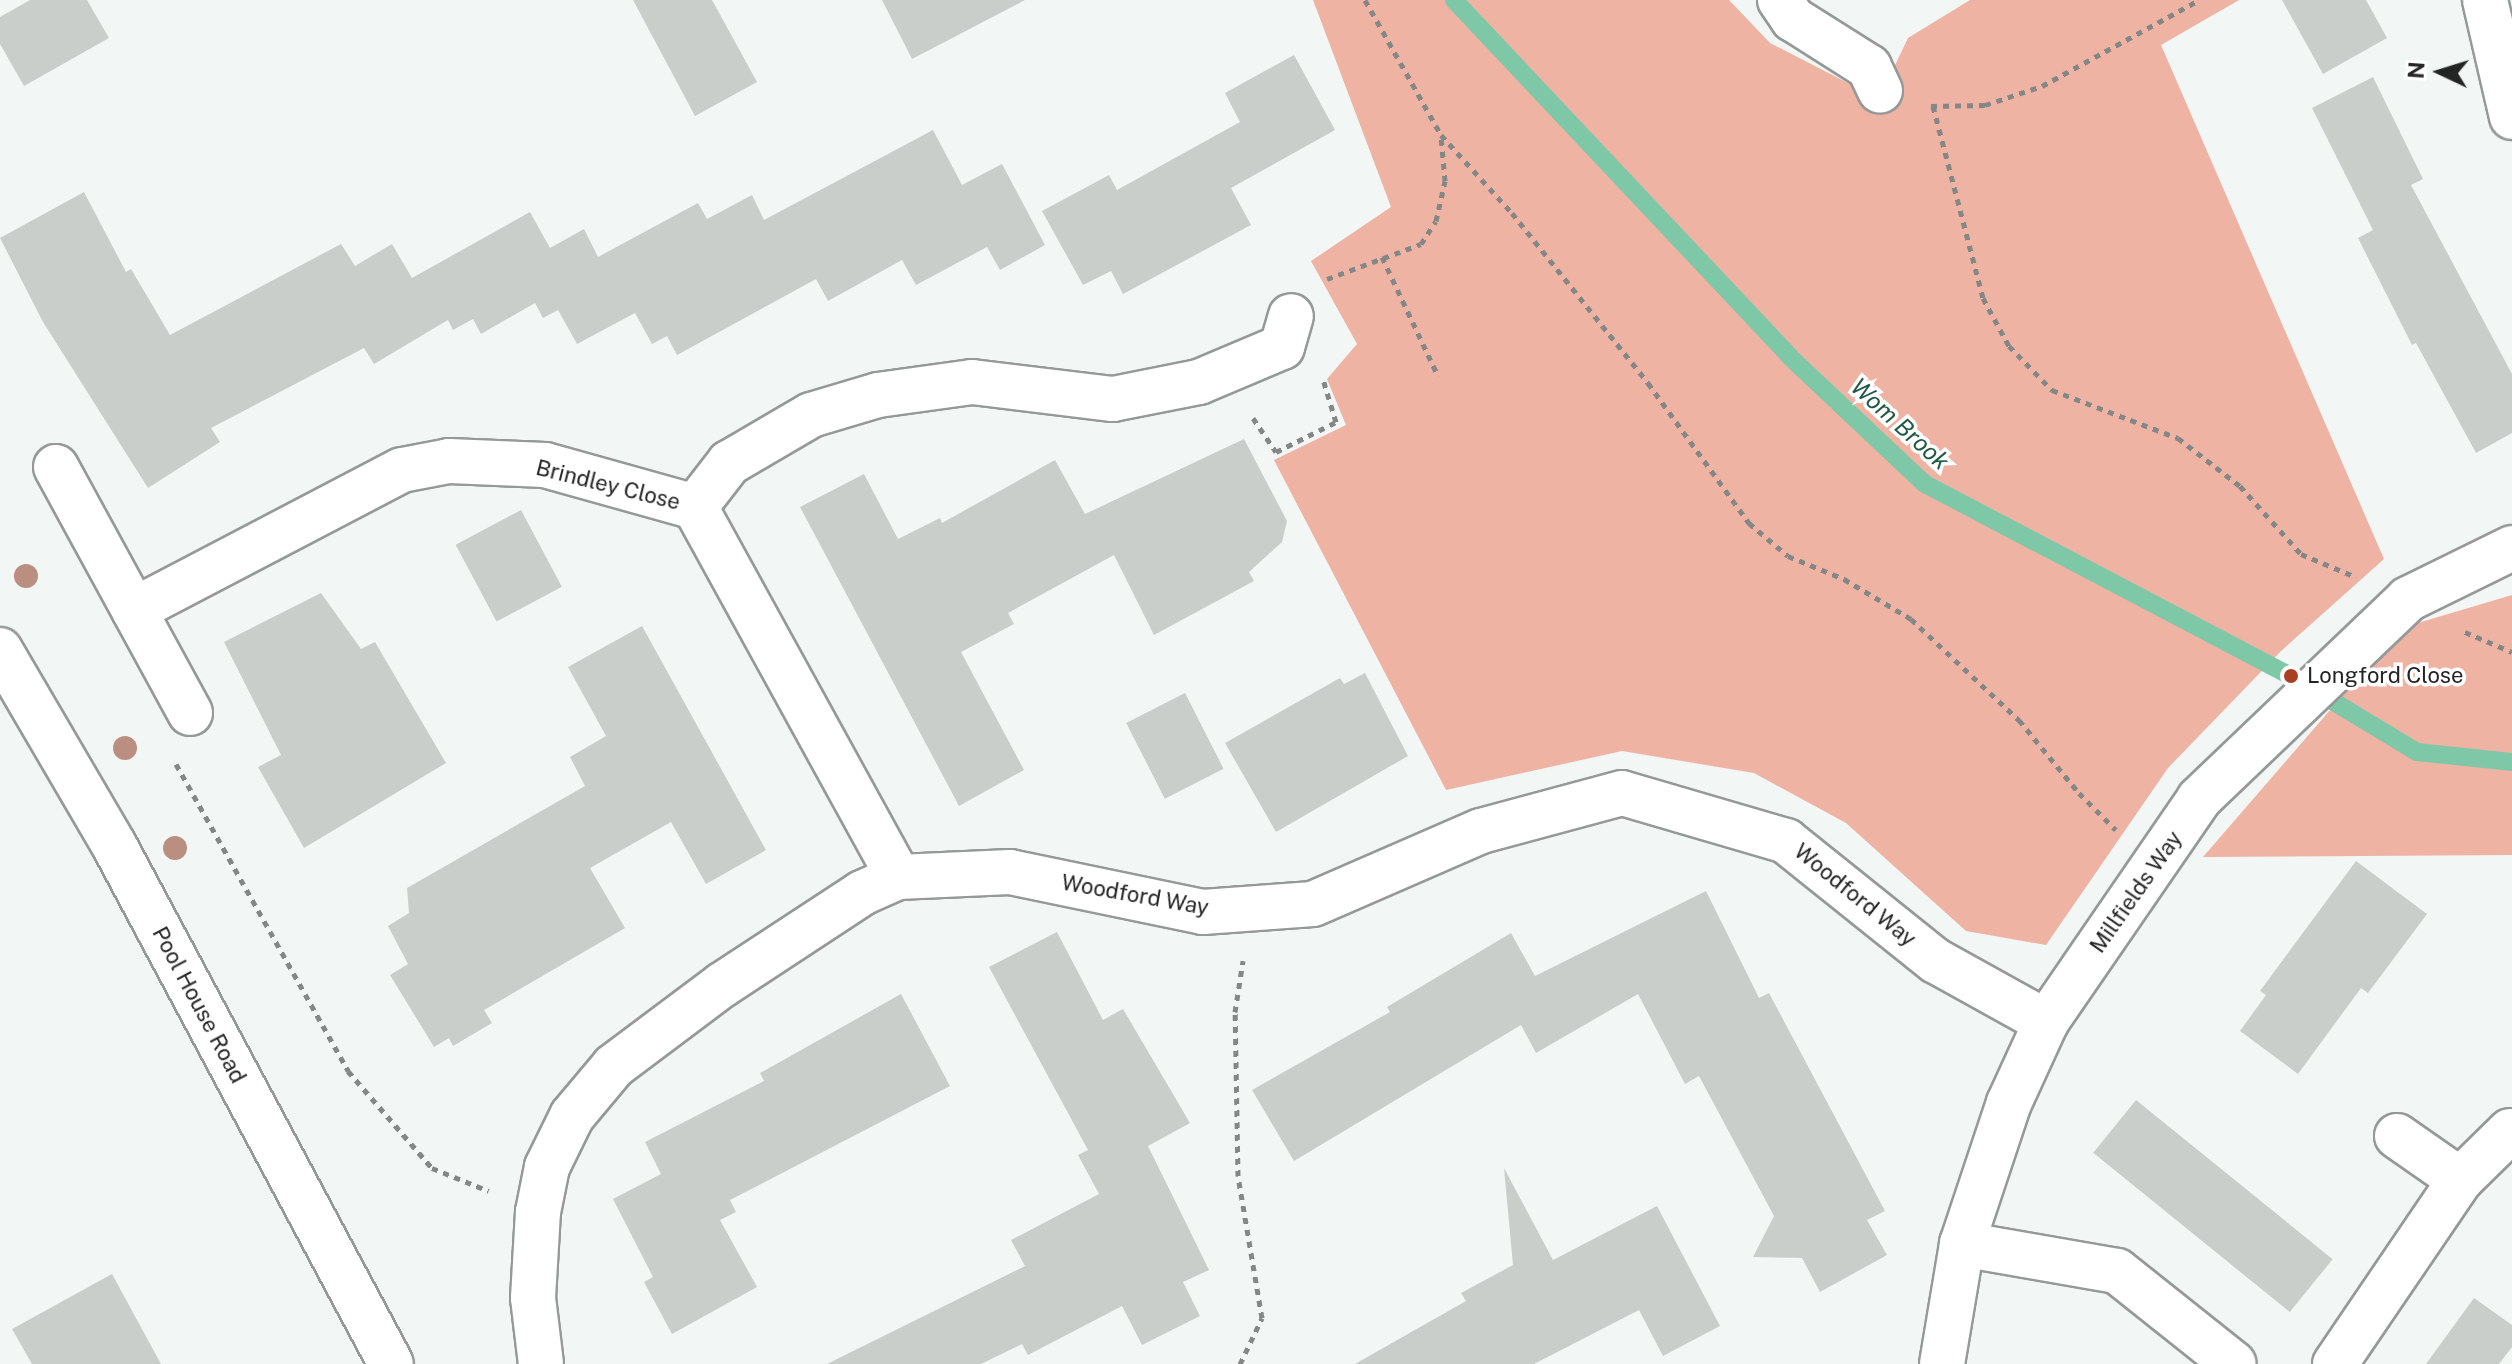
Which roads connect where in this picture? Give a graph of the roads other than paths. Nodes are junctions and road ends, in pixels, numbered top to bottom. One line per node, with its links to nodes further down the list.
1 (1780, 0): 3 (street)
2 (2485, 0): 4 (street)
3 (1880, 91)
4 (2512, 117)
5 (1291, 316): 7 (street)
6 (56, 467): 9 (street)
7 (695, 507): 9 (street, Brindley Close); 12 (street, Brindley Close)
8 (2512, 548): 13 (street, Millfields Way)
9 (134, 610): 11 (street)
10 (0, 650): 18 (street, Pool House Road)
11 (190, 713)
12 (898, 877): 13 (street, Woodford Way); 19 (street, Woodford Way)
13 (2046, 1022): 17 (street, Millfields Way)
14 (2510, 1131): 16 (street)
15 (2397, 1136): 16 (street)
16 (2460, 1180): 22 (street)
17 (1962, 1244): 20 (street, Millfields Way); 21 (street)
18 (391, 1364)
19 (541, 1364)
20 (1942, 1364)
21 (2234, 1364)
22 (2335, 1364)

